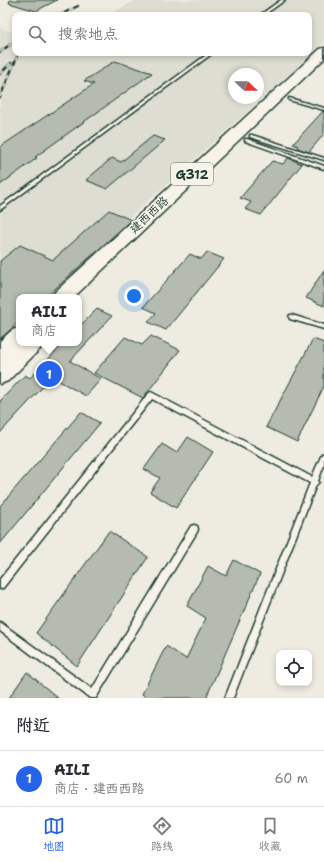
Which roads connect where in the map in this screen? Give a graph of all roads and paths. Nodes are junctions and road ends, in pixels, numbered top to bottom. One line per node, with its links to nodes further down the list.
1 (283, 0): 2 (lane)
2 (266, 12)
3 (324, 52): 12 (highway, 建西西路 / G312)
4 (207, 56): 11 (lane)
5 (324, 66): 6 (highway, 建西西路 / G312)
6 (290, 99): 7 (lane); 8 (highway, 建西西路 / G312)
7 (324, 109)
8 (248, 138): 9 (lane); 10 (lane); 13 (highway, 建西西路 / G312)
9 (324, 159)
10 (324, 168)
11 (0, 208)
12 (65, 294)
13 (82, 297)
14 (292, 317): 15 (lane)
15 (324, 327)
16 (16, 339): 18 (highway)
17 (31, 346): 19 (highway)
18 (0, 354)
19 (0, 375)
20 (324, 456): 21 (lane)
21 (315, 482): 23 (lane); 25 (lane)
22 (194, 529): 24 (lane)
23 (0, 585)
24 (0, 626)
25 (229, 698)

